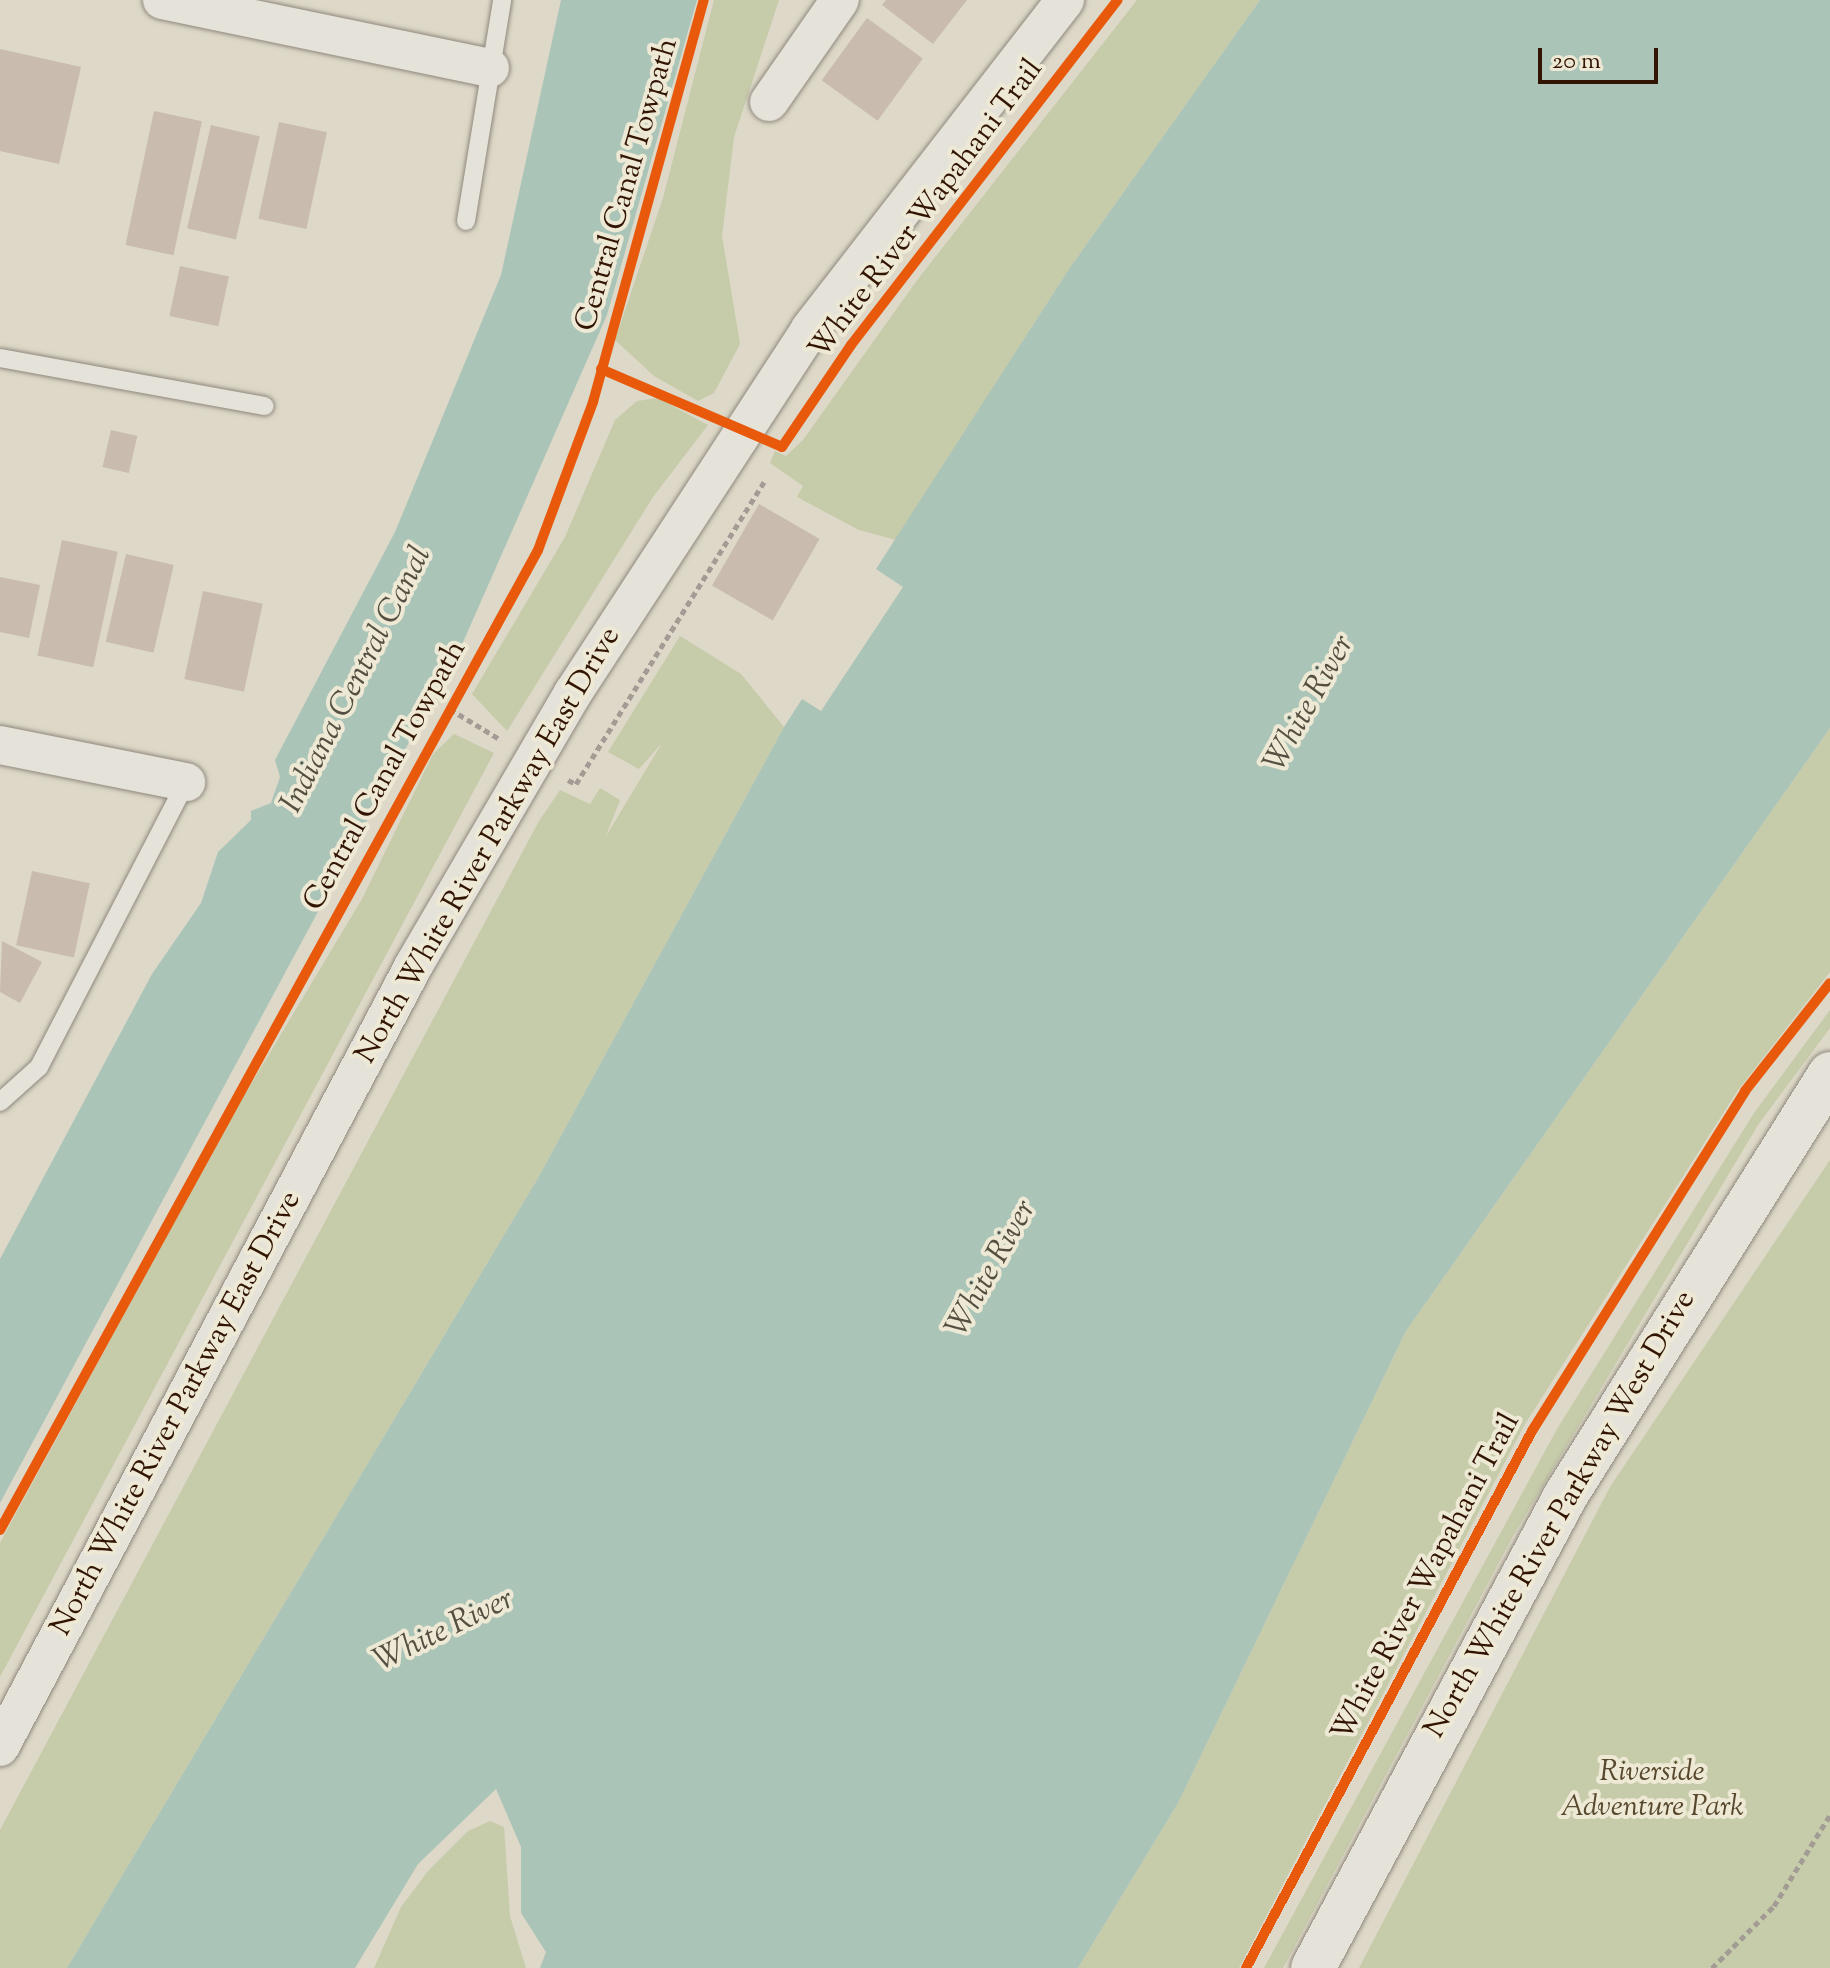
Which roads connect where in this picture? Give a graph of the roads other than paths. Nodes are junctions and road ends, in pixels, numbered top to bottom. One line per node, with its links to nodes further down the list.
1 (162, 0): 5 (street)
2 (502, 0): 5 (lane)
3 (840, 0): 6 (street)
4 (1065, 0): 14 (street, North White River Parkway East Drive)
5 (490, 68): 7 (lane)
6 (769, 102)
7 (466, 221)
8 (0, 358): 9 (lane)
9 (265, 406)
10 (0, 745): 11 (street)
11 (186, 782): 13 (lane)
12 (1830, 1074): 15 (street, North White River Parkway West Drive)
13 (0, 1102)
14 (0, 1747)
15 (1313, 1968)

